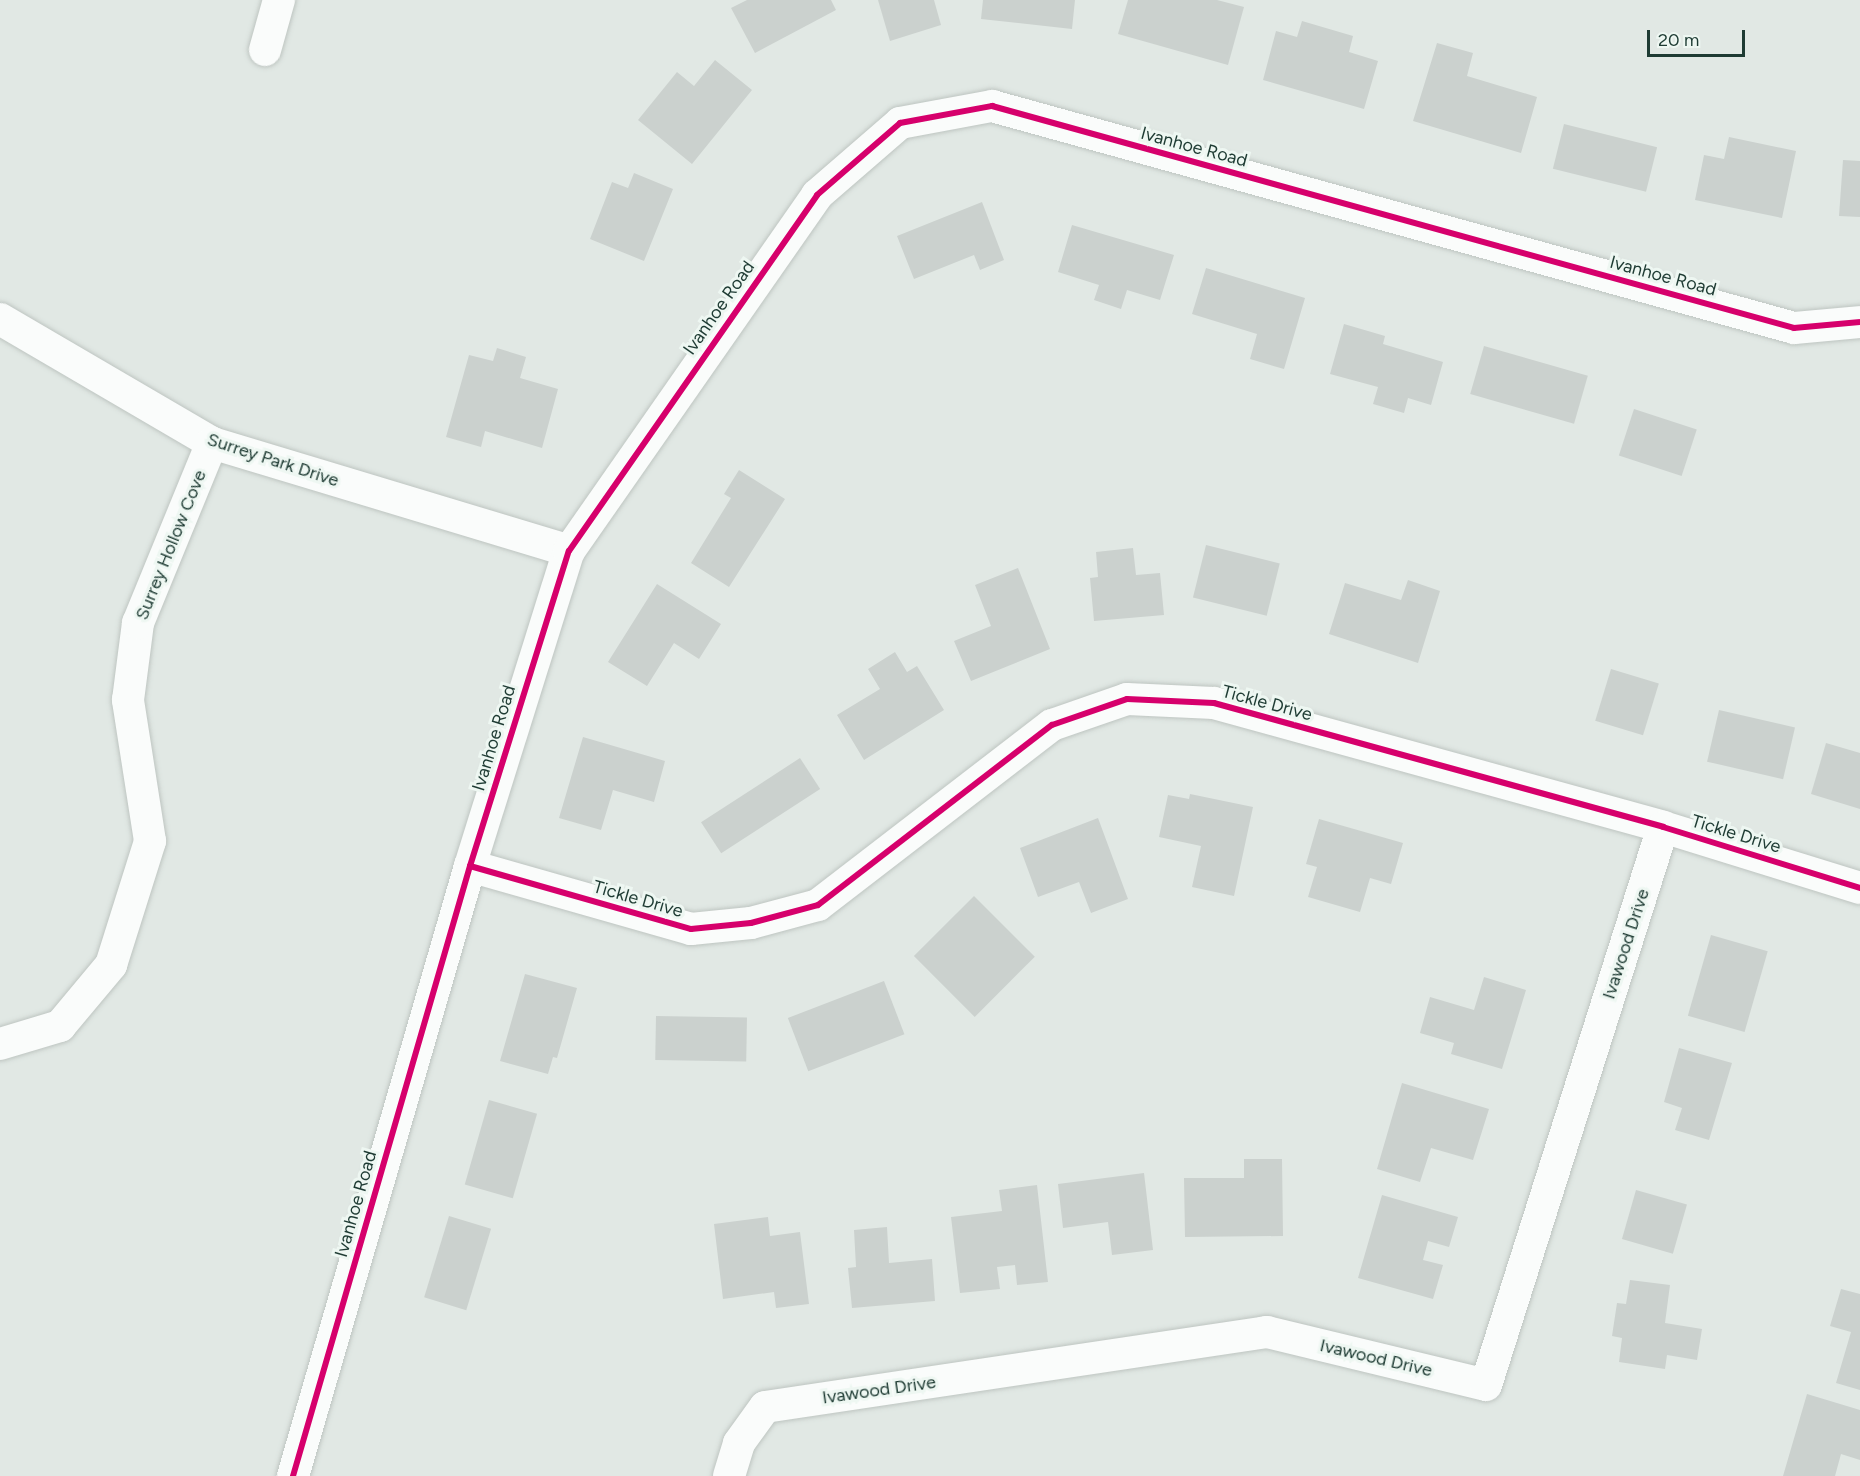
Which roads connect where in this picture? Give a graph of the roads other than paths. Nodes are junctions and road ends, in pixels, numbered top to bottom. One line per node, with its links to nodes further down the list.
1 (279, 0): 2 (street)
2 (265, 51)
3 (0, 319): 5 (street, Surrey Park Drive)
4 (1860, 322): 6 (street, Ivanhoe Road)
5 (212, 443): 6 (street, Surrey Park Drive); 10 (street, Surrey Hollow Cove)
6 (568, 551): 8 (street, Ivanhoe Road)
7 (1663, 827): 8 (street, Tickle Drive); 9 (street, Tickle Drive); 12 (street, Ivawood Drive)
8 (470, 866): 11 (street, Ivanhoe Road)
9 (1860, 888)
10 (0, 1044)
11 (293, 1476)
12 (729, 1476)

